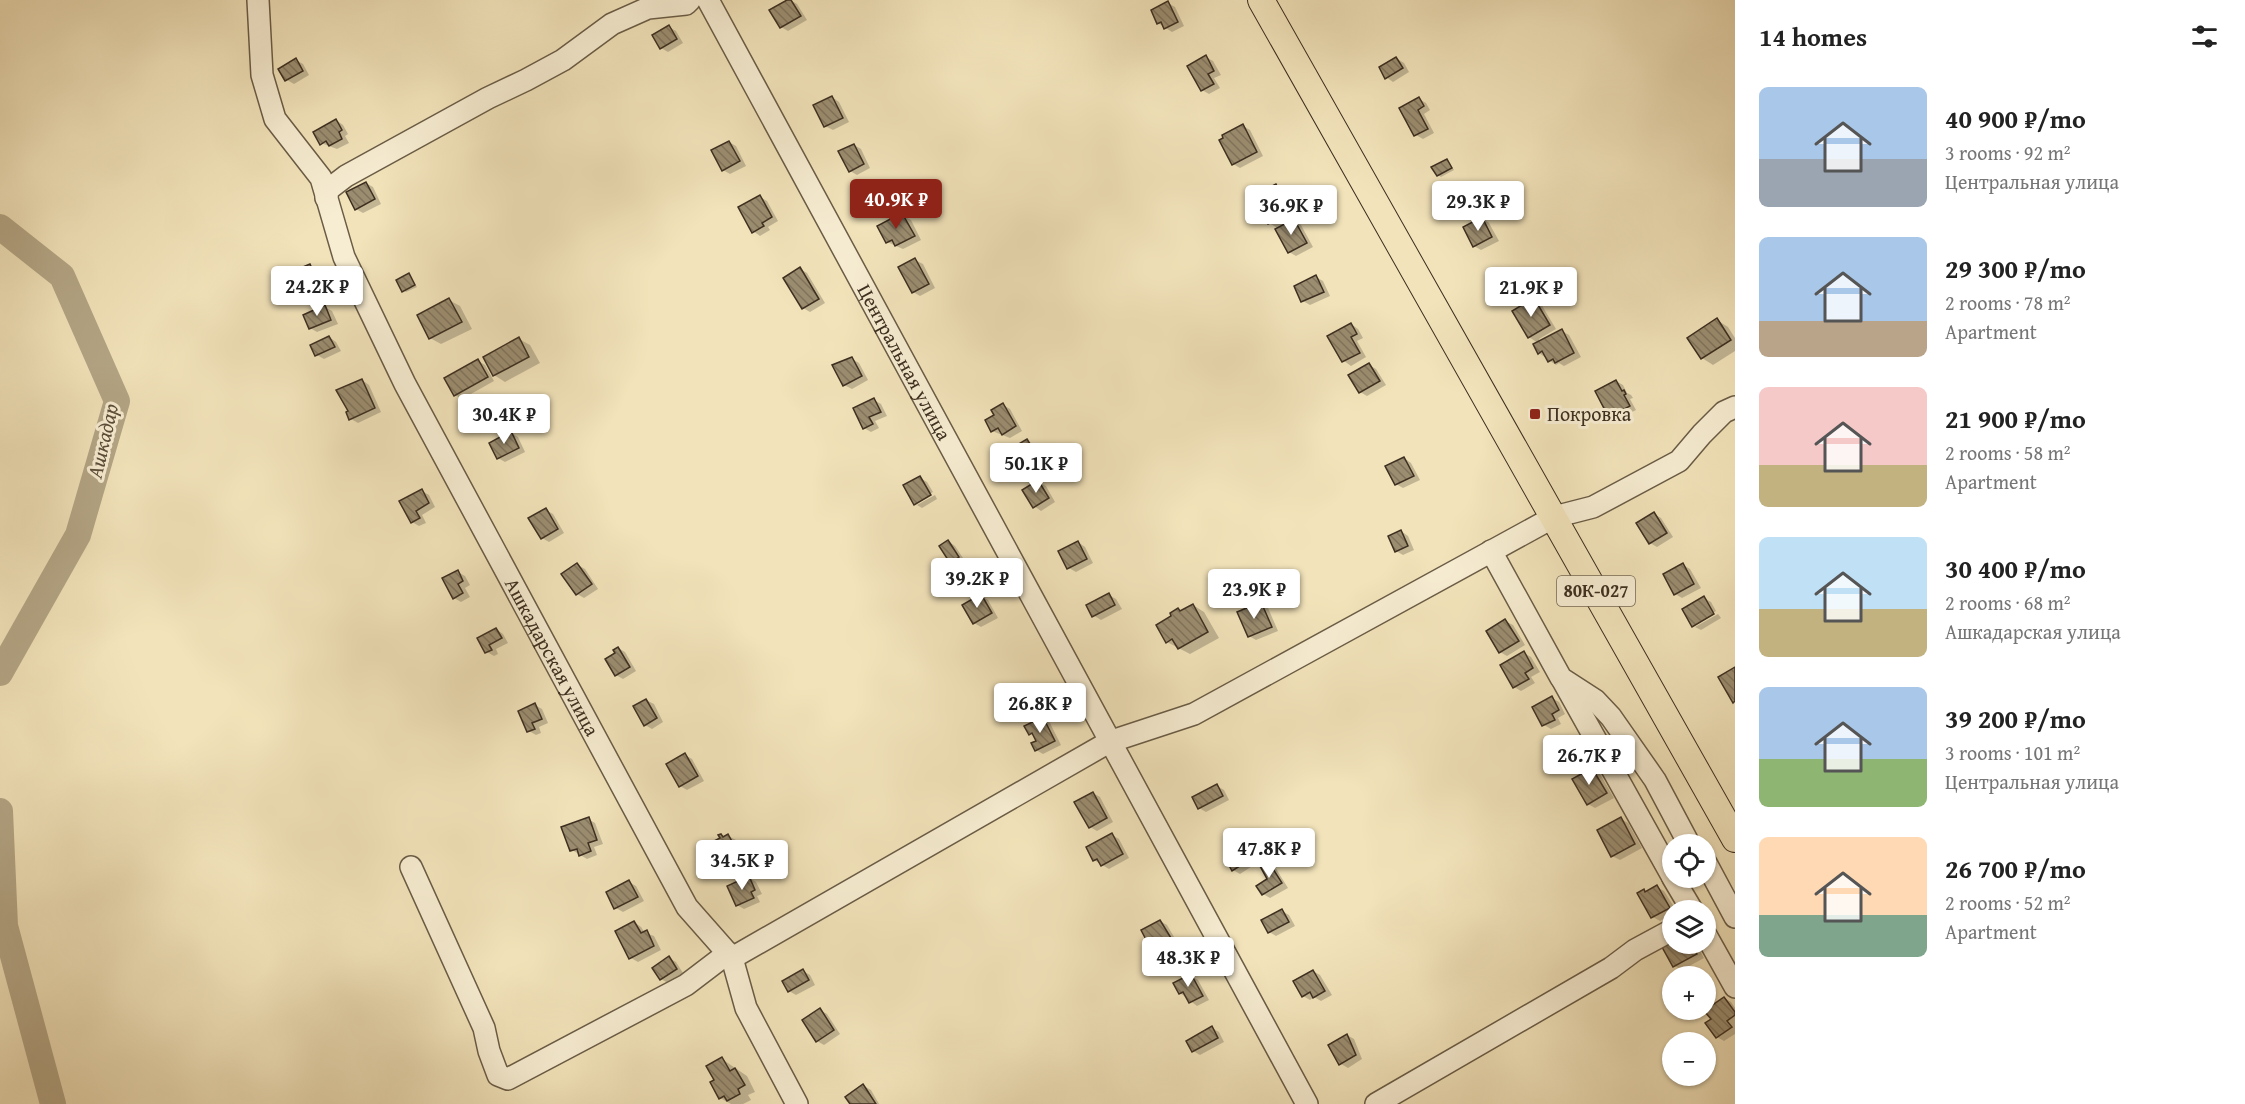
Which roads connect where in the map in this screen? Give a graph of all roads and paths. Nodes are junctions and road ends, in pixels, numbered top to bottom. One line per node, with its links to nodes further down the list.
1 (258, 0): 5 (street, Ашкадарская улица)
2 (690, 0): 5 (street)
3 (708, 0): 10 (street, Центральная улица)
4 (1261, 0): 7 (main road, 80К-027)
5 (326, 198): 19 (street, Ашкадарская улица)
6 (1735, 407): 7 (street)
7 (1554, 517): 8 (street); 12 (main road, 80К-027)
8 (1491, 551): 9 (street); 10 (street)
9 (1561, 678): 11 (street); 13 (street)
10 (1109, 742): 19 (street); 22 (street, Центральная улица)
11 (1683, 834)
12 (1735, 839)
13 (1662, 857)
14 (411, 867): 19 (street)
15 (1716, 883): 16 (street)
16 (1735, 917)
17 (1662, 935): 23 (street)
18 (1716, 953): 20 (street)
19 (730, 956): 21 (street, Ашкадарская улица)
20 (1735, 987)
21 (797, 1104)
22 (1307, 1104)
23 (1376, 1104)

